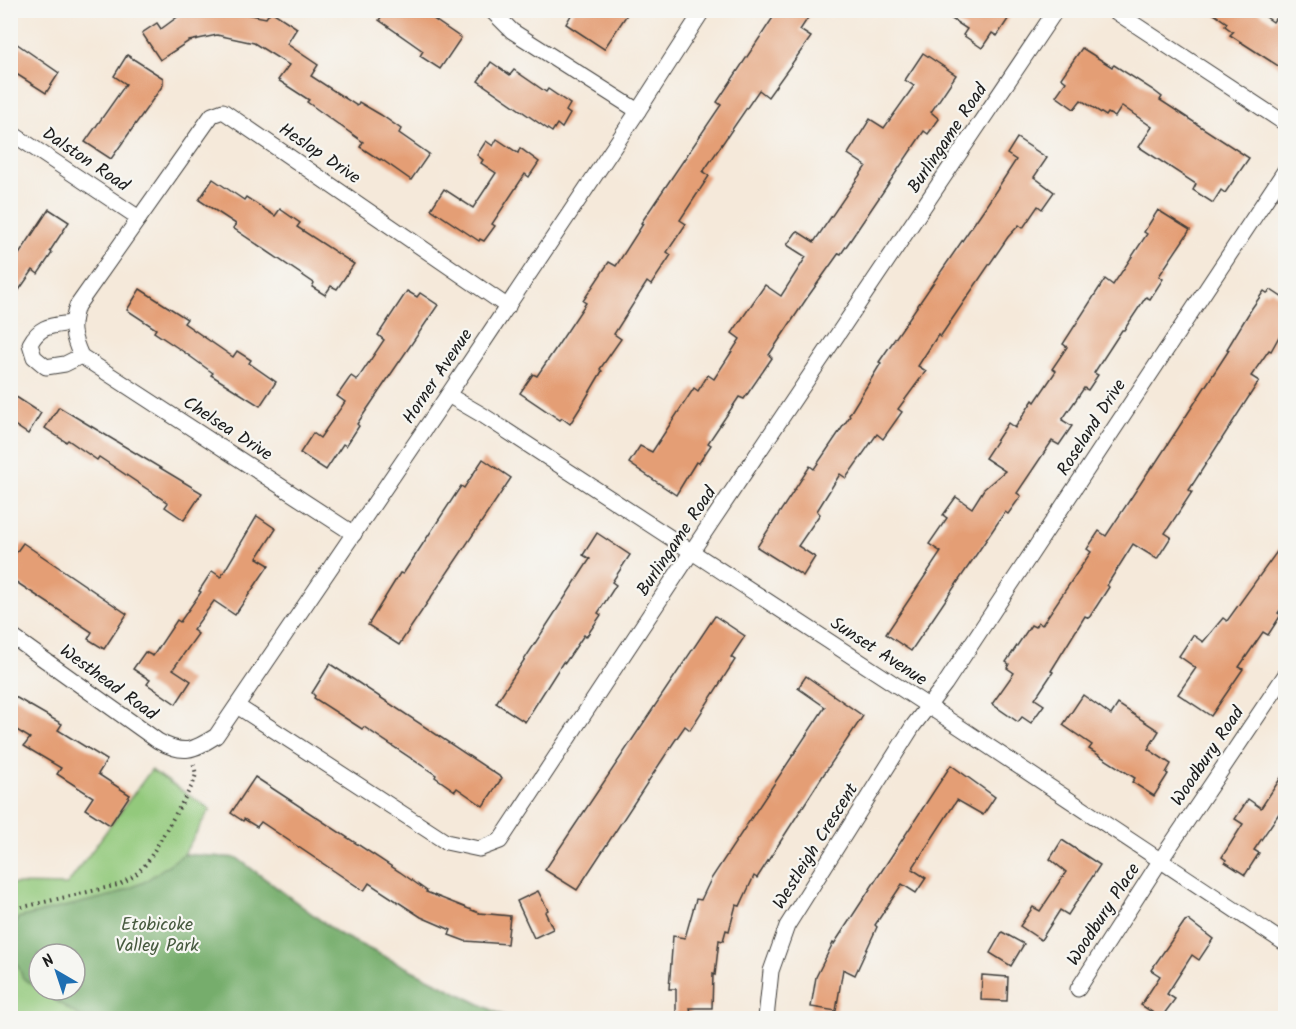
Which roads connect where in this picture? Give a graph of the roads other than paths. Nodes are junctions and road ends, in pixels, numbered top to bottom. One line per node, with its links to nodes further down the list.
1 (491, 10): 5 (street)
2 (703, 10): 5 (street, Horner Avenue)
3 (1056, 10): 15 (street, Burlingame Road)
4 (1113, 10): 6 (street)
5 (639, 111): 10 (street, Horner Avenue)
6 (1286, 124)
7 (10, 132): 9 (street, Dalston Road)
8 (1286, 169): 19 (street, Roseland Drive)
9 (139, 218): 10 (street, Heslop Drive); 11 (street)
10 (507, 306): 13 (street, Horner Avenue)
11 (71, 323): 12 (street); 12 (street)
12 (81, 356): 14 (street, Chelsea Drive)
13 (448, 395): 14 (street, Horner Avenue); 15 (street, Sunset Avenue)
14 (354, 534): 18 (street, Horner Avenue)
15 (692, 553): 18 (street, Burlingame Road); 19 (street, Sunset Avenue)
16 (10, 635): 20 (street, Westhead Road)
17 (1286, 674): 21 (street, Woodbury Road)
18 (237, 706): 20 (street, Horner Avenue)
19 (928, 706): 21 (street, Sunset Avenue); 24 (street, Westleigh Crescent)
20 (190, 751)
21 (1160, 861): 22 (street, Sunset Avenue); 23 (street, Woodbury Place)
22 (1286, 944)
23 (1078, 989)
24 (766, 1018)

